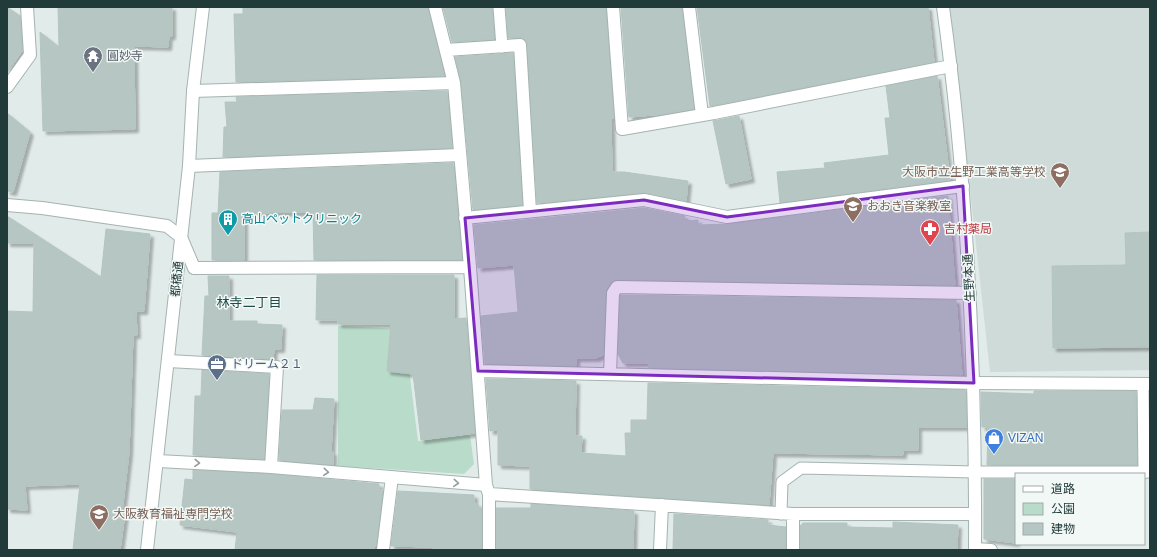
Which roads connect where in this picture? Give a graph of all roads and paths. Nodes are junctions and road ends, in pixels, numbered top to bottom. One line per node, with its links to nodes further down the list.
1 (27, 7): 12 (street)
2 (203, 7): 13 (street, 都橋通)
3 (435, 7): 9 (street)
4 (498, 7): 8 (lane)
5 (613, 7): 14 (street)
6 (689, 7): 14 (street)
7 (943, 7): 10 (street, 生野本通)
8 (502, 47): 9 (street); 19 (street)
9 (446, 50): 11 (street)
10 (951, 66): 14 (street); 17 (street, 生野本通)
11 (454, 84): 13 (street); 15 (street)
12 (7, 87)
13 (193, 91): 16 (street, 都橋通)
14 (702, 115)
15 (460, 155): 16 (street); 20 (street)
16 (189, 166): 21 (street, 都橋通)
17 (963, 186): 19 (street); 23 (street, 生野本通)
18 (7, 205): 21 (street)
19 (530, 211): 20 (street)
20 (465, 218): 22 (street)
21 (181, 237): 22 (street); 24 (street, 都橋通)
22 (470, 267): 25 (street)
23 (970, 293): 26 (street); 27 (street, 生野本通)
24 (168, 361): 29 (street, 都橋通); 30 (street)
25 (478, 371): 26 (street); 34 (street)
26 (610, 374): 27 (street)
27 (974, 383): 28 (street); 31 (street, 生野本通)
28 (1146, 384): 32 (lane)
29 (158, 461): 30 (street, one-way to 30); 39 (street, 都橋通)
30 (271, 467): 33 (street, one-way to 33)
31 (975, 472): 32 (lane); 36 (lane); 37 (street, 生野本通)
32 (1147, 472)
33 (392, 477): 34 (street, one-way to 34); 40 (street)
34 (488, 490): 35 (street); 41 (street)
35 (662, 505): 36 (street); 42 (street)
36 (787, 514): 37 (street); 43 (street)
37 (975, 514): 38 (street, 生野本通)
38 (975, 549): 44 (street)
39 (147, 550)
40 (383, 550)
41 (489, 550)
42 (660, 550)
43 (793, 550)
44 (991, 550)

